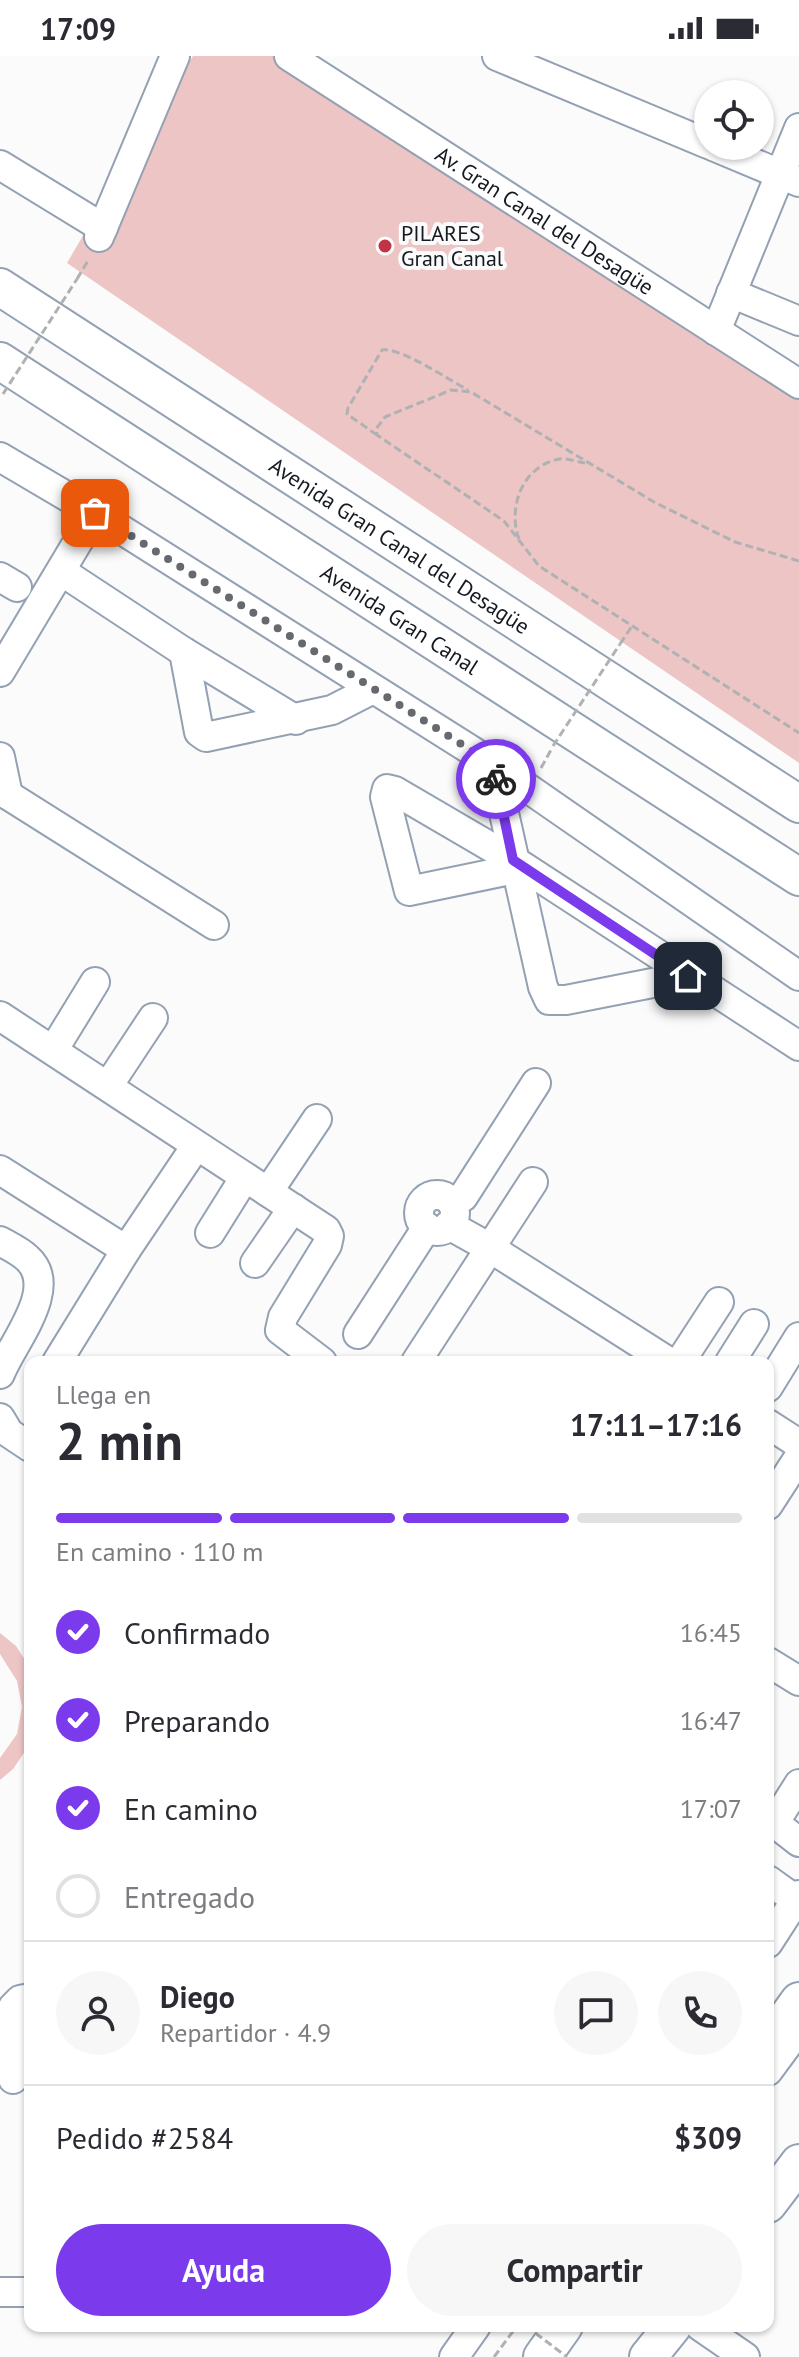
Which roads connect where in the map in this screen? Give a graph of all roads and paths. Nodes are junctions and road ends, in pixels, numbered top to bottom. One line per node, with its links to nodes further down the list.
1 (175, 56): 9 (street)
2 (289, 56): 13 (street, Av. Gran Canal del Desagüe)
3 (497, 56): 5 (street)
4 (799, 128): 8 (street)
5 (694, 138)
6 (746, 160): 8 (street)
7 (0, 165): 9 (street)
8 (790, 178): 11 (street)
9 (96, 242): 14 (path, bridge)
10 (0, 287): 34 (main road, Avenida Gran Canal del Desagüe)
11 (731, 293): 12 (street); 13 (street)
12 (799, 321)
13 (716, 331): 15 (street, Av. Gran Canal del Desagüe)
14 (1, 378): 36 (main road, Avenida Gran Canal)
15 (799, 384)
16 (471, 392): 17 (path); 17 (path); 19 (path)
17 (377, 435): 21 (path)
18 (0, 457): 20 (street)
19 (590, 464): 21 (path); 22 (path)
20 (95, 513): 23 (street); 27 (street)
21 (521, 542): 24 (path)
22 (799, 561)
23 (61, 571): 25 (street); 26 (street)
24 (632, 626): 29 (path); 30 (path, bridge)
25 (184, 652): 28 (street); 28 (street)
26 (0, 672)
27 (373, 689): 28 (street); 32 (street)
28 (296, 720)
29 (799, 733)
30 (553, 746)
31 (0, 757): 33 (street)
32 (493, 764): 35 (street); 39 (street)
33 (4, 793): 37 (street)
34 (799, 804)
35 (514, 864): 35 (street); 38 (street); 38 (street)
36 (799, 877)
37 (214, 925)
38 (688, 976): 43 (street)
39 (799, 976)
40 (95, 982): 44 (street)
41 (0, 1016): 44 (street)
42 (153, 1018): 46 (street)
43 (799, 1046)
44 (54, 1049): 46 (street)
45 (536, 1083): 53 (street)
46 (108, 1086): 48 (street)
47 (317, 1119): 51 (street)
48 (196, 1146): 51 (street); 57 (street)
49 (0, 1170): 57 (street)
50 (533, 1182): 56 (street)
51 (256, 1184): 52 (street); 54 (street)
52 (293, 1208): 58 (street); 65 (street)
53 (443, 1218): 56 (street); 61 (street)
54 (210, 1233)
55 (0, 1241): 69 (street)
56 (490, 1248): 63 (street); 66 (street)
57 (126, 1250): 64 (street)
58 (255, 1263)
59 (719, 1302): 67 (street)
60 (754, 1324): 68 (street)
61 (358, 1334)
62 (799, 1337): 70 (street)
63 (636, 1353)
64 (61, 1356)
65 (314, 1356)
66 (420, 1356)
67 (684, 1356)
68 (734, 1356)
69 (0, 1374)
70 (774, 1377)
71 (0, 1418): 73 (street)
72 (774, 1428): 74 (street)
73 (24, 1443)
74 (799, 1444)
75 (799, 1457): 76 (street)
76 (774, 1496)
77 (774, 1666): 78 (street)
78 (799, 1681)
79 (799, 1784): 80 (street)
80 (774, 1817)
81 (774, 1822): 82 (street)
82 (799, 1842)
83 (774, 1883): 84 (street)
84 (798, 1897): 85 (street)
85 (774, 1934)
86 (24, 1999): 89 (street)
87 (783, 2023): 88 (street)
88 (774, 2052)
89 (14, 2079)
90 (0, 2292): 91 (street)
91 (24, 2292)
92 (472, 2332): 99 (street)
93 (513, 2332): 100 (path)
94 (573, 2332): 98 (street)
95 (655, 2332): 101 (street)
96 (668, 2332): 102 (main road)
97 (709, 2332): 103 (street)
98 (551, 2347): 98 (path, bridge)
99 (454, 2357)
100 (494, 2357)
101 (636, 2357)
102 (648, 2357)
103 (745, 2357)

